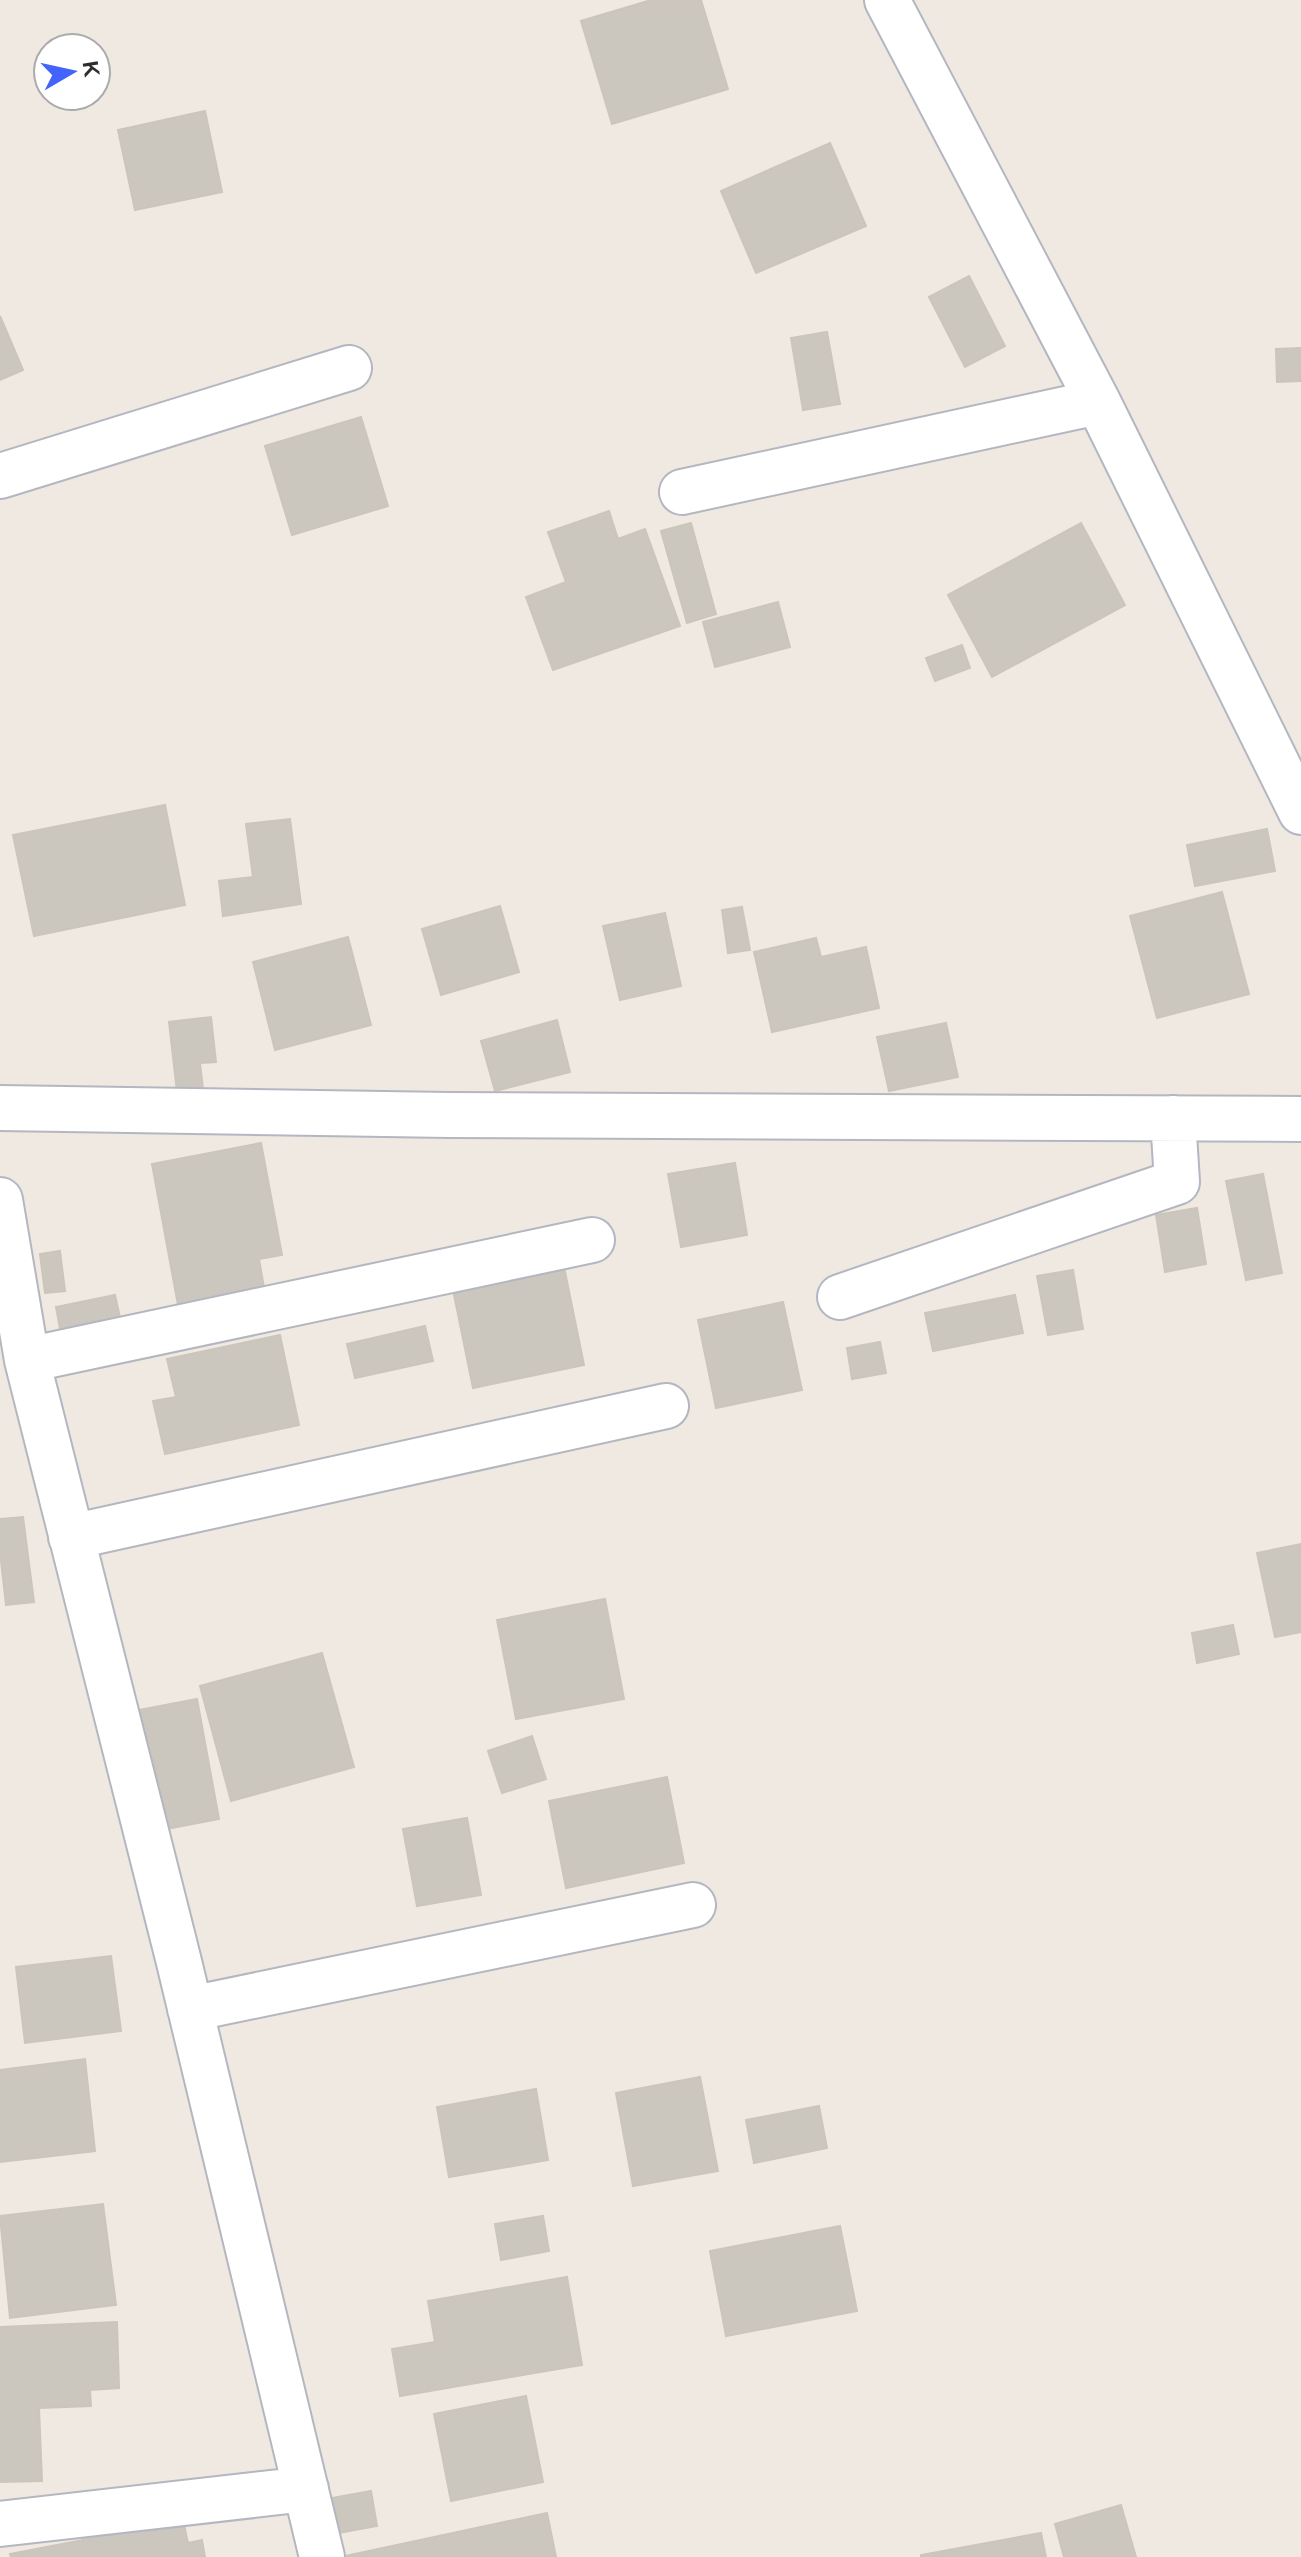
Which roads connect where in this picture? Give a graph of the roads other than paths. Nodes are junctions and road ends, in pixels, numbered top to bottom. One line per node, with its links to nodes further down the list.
1 (887, 0): 3 (street)
2 (349, 368): 4 (street)
3 (1098, 402): 5 (street); 6 (street)
4 (0, 476)
5 (682, 492)
6 (1301, 812)
7 (0, 1108): 8 (street)
8 (1173, 1118): 9 (street); 12 (street)
9 (1301, 1119)
10 (0, 1200): 13 (street)
11 (592, 1240): 13 (street)
12 (840, 1297)
13 (27, 1360): 15 (street)
14 (666, 1406): 15 (street)
15 (71, 1537): 17 (street)
16 (693, 1905): 17 (street)
17 (190, 2009): 18 (street)
18 (306, 2489): 19 (street); 20 (street)
19 (0, 2524)
20 (322, 2557)

